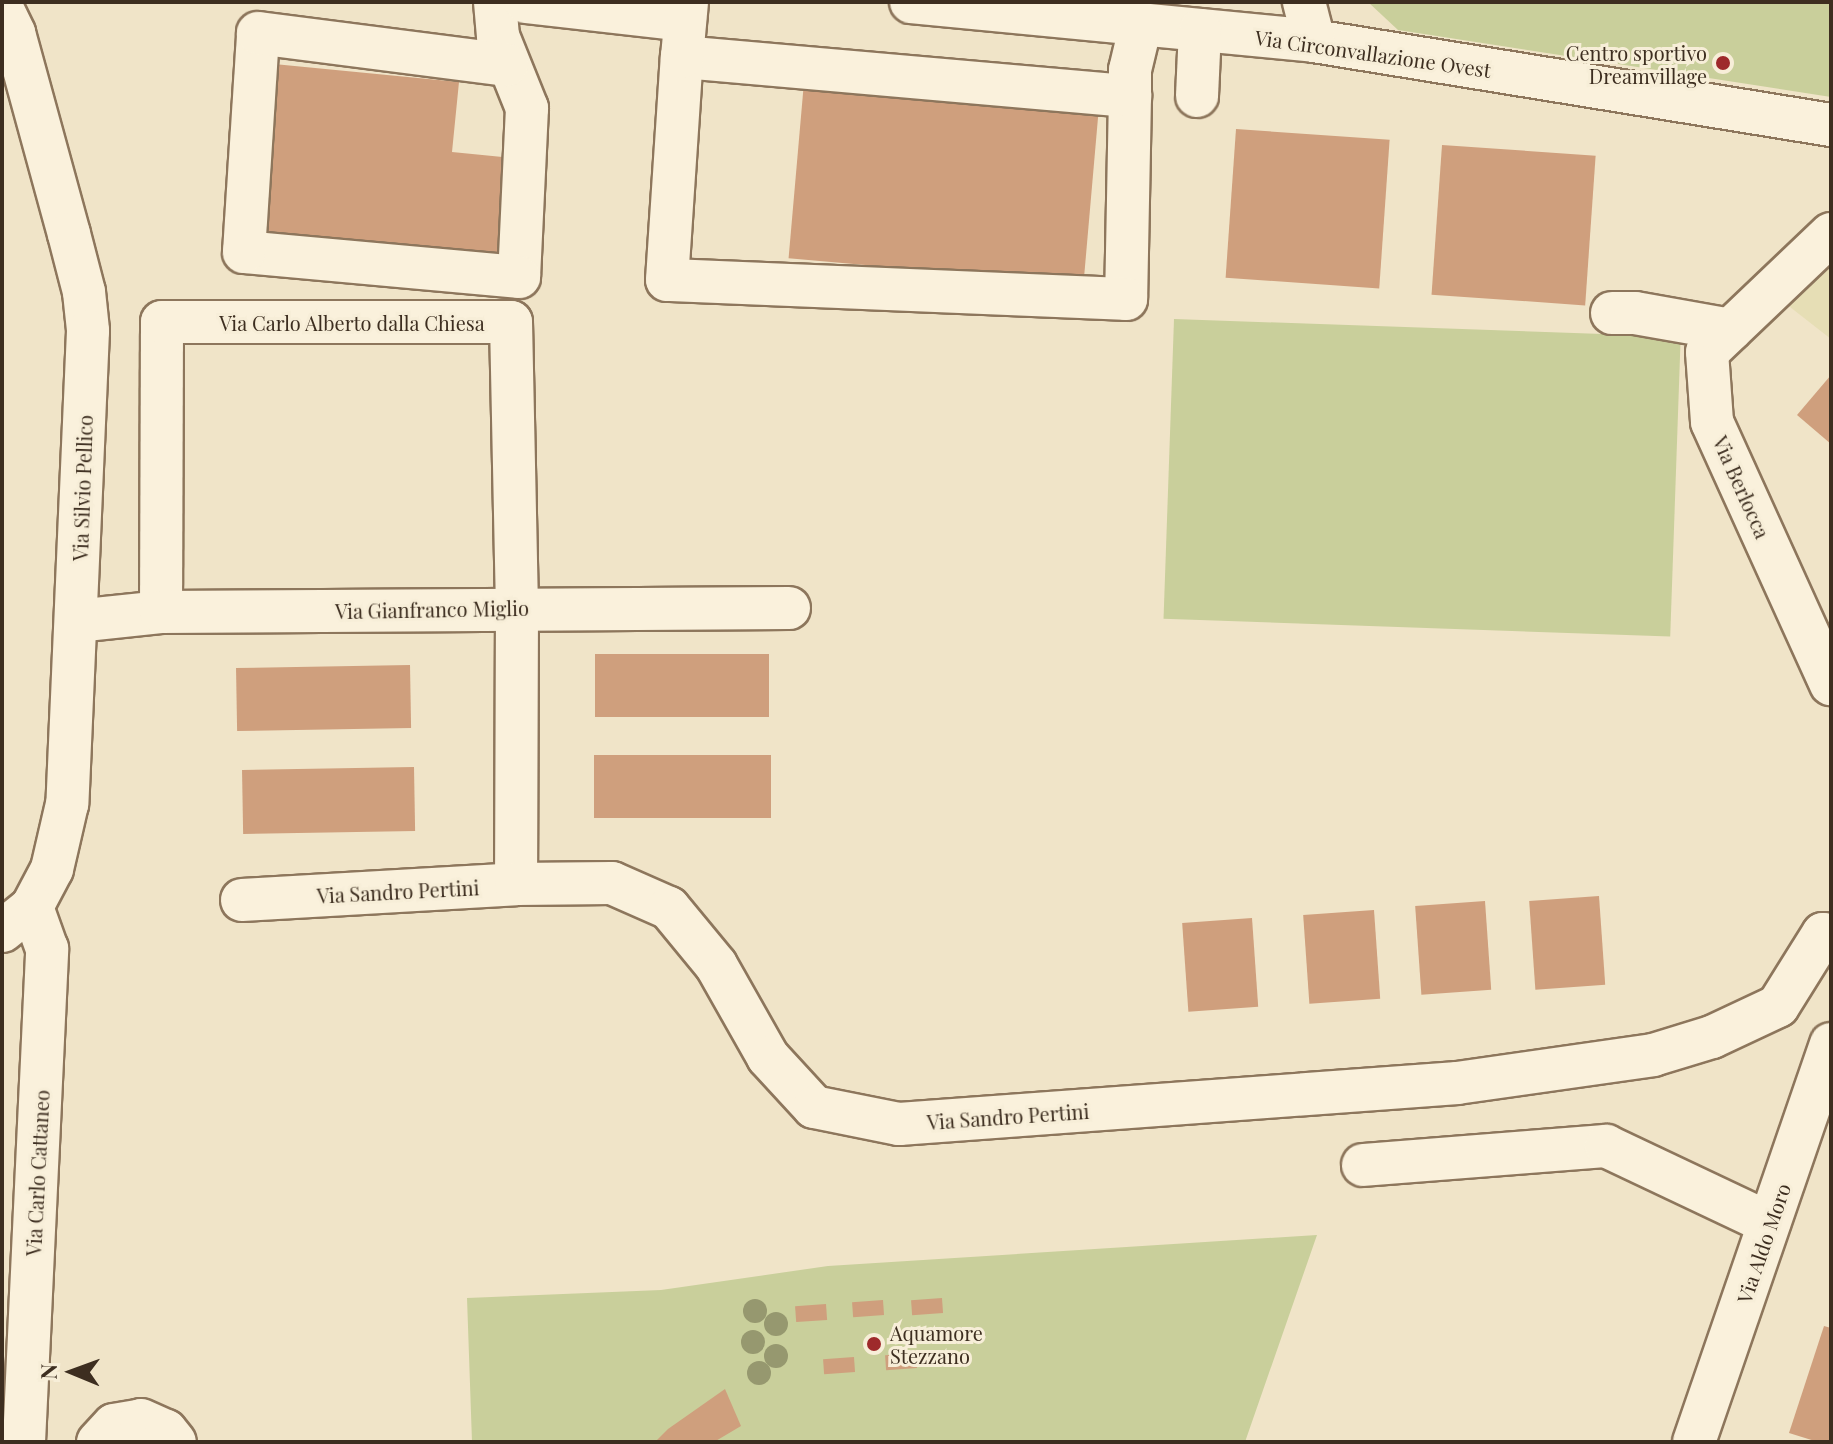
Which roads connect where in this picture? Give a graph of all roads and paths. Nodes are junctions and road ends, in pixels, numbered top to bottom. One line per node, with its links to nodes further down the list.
1 (495, 2): 9 (street)
2 (526, 2): 7 (street)
3 (911, 2): 6 (street, Via Circonvallazione Ovest)
4 (17, 14): 19 (street, Via Silvio Pellico)
5 (1309, 21): 8 (street, Via Circonvallazione Ovest); 12 (street, Via Circonvallazione Ovest)
6 (1141, 24): 8 (street, Via Circonvallazione Ovest); 10 (street)
7 (685, 26): 10 (street); 10 (street)
8 (1200, 30): 11 (street)
9 (507, 65): 9 (street)
10 (1130, 96)
11 (1197, 96)
12 (1831, 125)
13 (1831, 234): 15 (street, Via Berlocca)
14 (1612, 313): 15 (street)
15 (1731, 330): 20 (street, Via Berlocca)
16 (517, 608): 17 (street, Via Gianfranco Miglio); 18 (street, Via Gianfranco Miglio); 18 (street, Via Carlo Alberto dalla Chiesa); 21 (street, Via Carlo Alberto dalla Chiesa)
17 (789, 608)
18 (161, 612): 19 (street, Via Gianfranco Miglio)
19 (76, 621): 23 (street, Via Silvio Pellico)
20 (1831, 684)
21 (516, 884): 22 (street, Via Sandro Pertini); 24 (street, Via Sandro Pertini)
22 (242, 900)
23 (17, 919): 27 (street, Via Carlo Cattaneo)
24 (1831, 935)
25 (1831, 1044): 28 (street, Via Aldo Moro)
26 (1363, 1165): 28 (street)
27 (20, 1183): 29 (street, Via Carlo Cattaneo)
28 (1769, 1223): 32 (street, Via Aldo Moro)
29 (24, 1442)
30 (98, 1442): 31 (street)
31 (175, 1442)
32 (1694, 1442)

